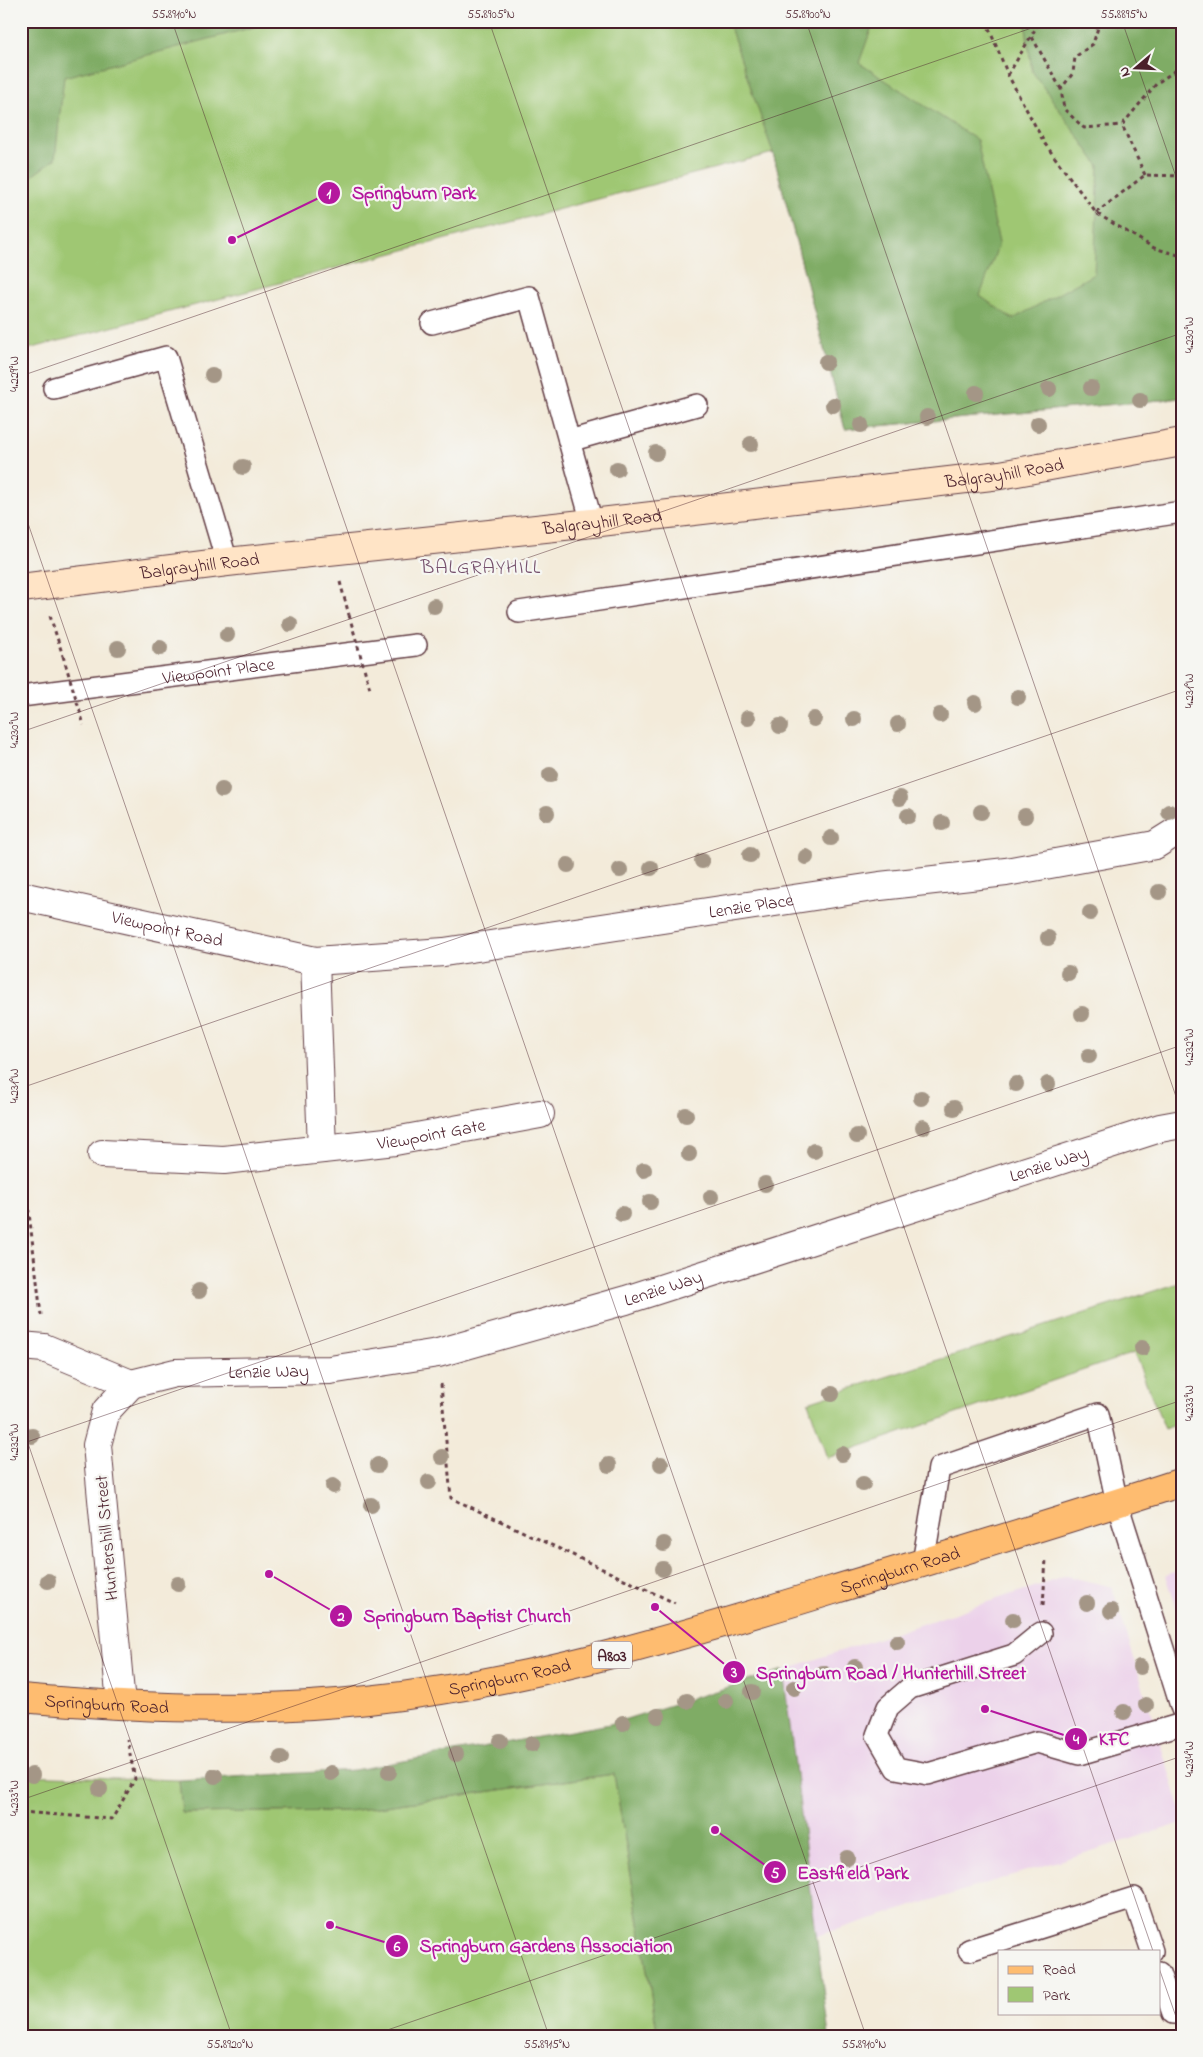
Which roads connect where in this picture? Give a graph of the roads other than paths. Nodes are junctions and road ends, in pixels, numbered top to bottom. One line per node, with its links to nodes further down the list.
1 (432, 323): 4 (lane)
2 (54, 388): 8 (lane)
3 (697, 405): 4 (lane)
4 (569, 441): 7 (lane)
5 (1182, 442): 7 (street, Balgrayhill Road)
6 (1182, 512): 10 (lane)
7 (592, 523): 8 (street, Balgrayhill Road)
8 (226, 562): 9 (street, Balgrayhill Road)
9 (31, 587)
10 (520, 612)
11 (416, 645): 12 (lane, Viewpoint Place)
12 (21, 696)
13 (1182, 828): 15 (street, Lenzie Place)
14 (21, 896): 15 (street, Viewpoint Road)
15 (314, 961): 18 (street)
16 (540, 1114): 18 (street, Viewpoint Gate)
17 (1182, 1124): 21 (street, Lenzie Way)
18 (322, 1148): 19 (street, Viewpoint Gate)
19 (102, 1154)
20 (33, 1347): 21 (street)
21 (131, 1384): 27 (street, Huntershill Street)
22 (1182, 1482): 23 (main road, Springburn Road / A803)
23 (1118, 1503): 24 (main road, Springburn Road / A803); 24 (lane); 28 (lane)
24 (923, 1563): 27 (main road, Springburn Road / A803)
25 (1041, 1633): 29 (lane)
26 (21, 1698): 27 (main road, Springburn Road / A803)
27 (120, 1704)
28 (1182, 1708)
29 (1182, 1724)
30 (968, 1950): 31 (lane)
31 (1152, 1950)
32 (1160, 1976): 33 (lane)
33 (1182, 2010)

